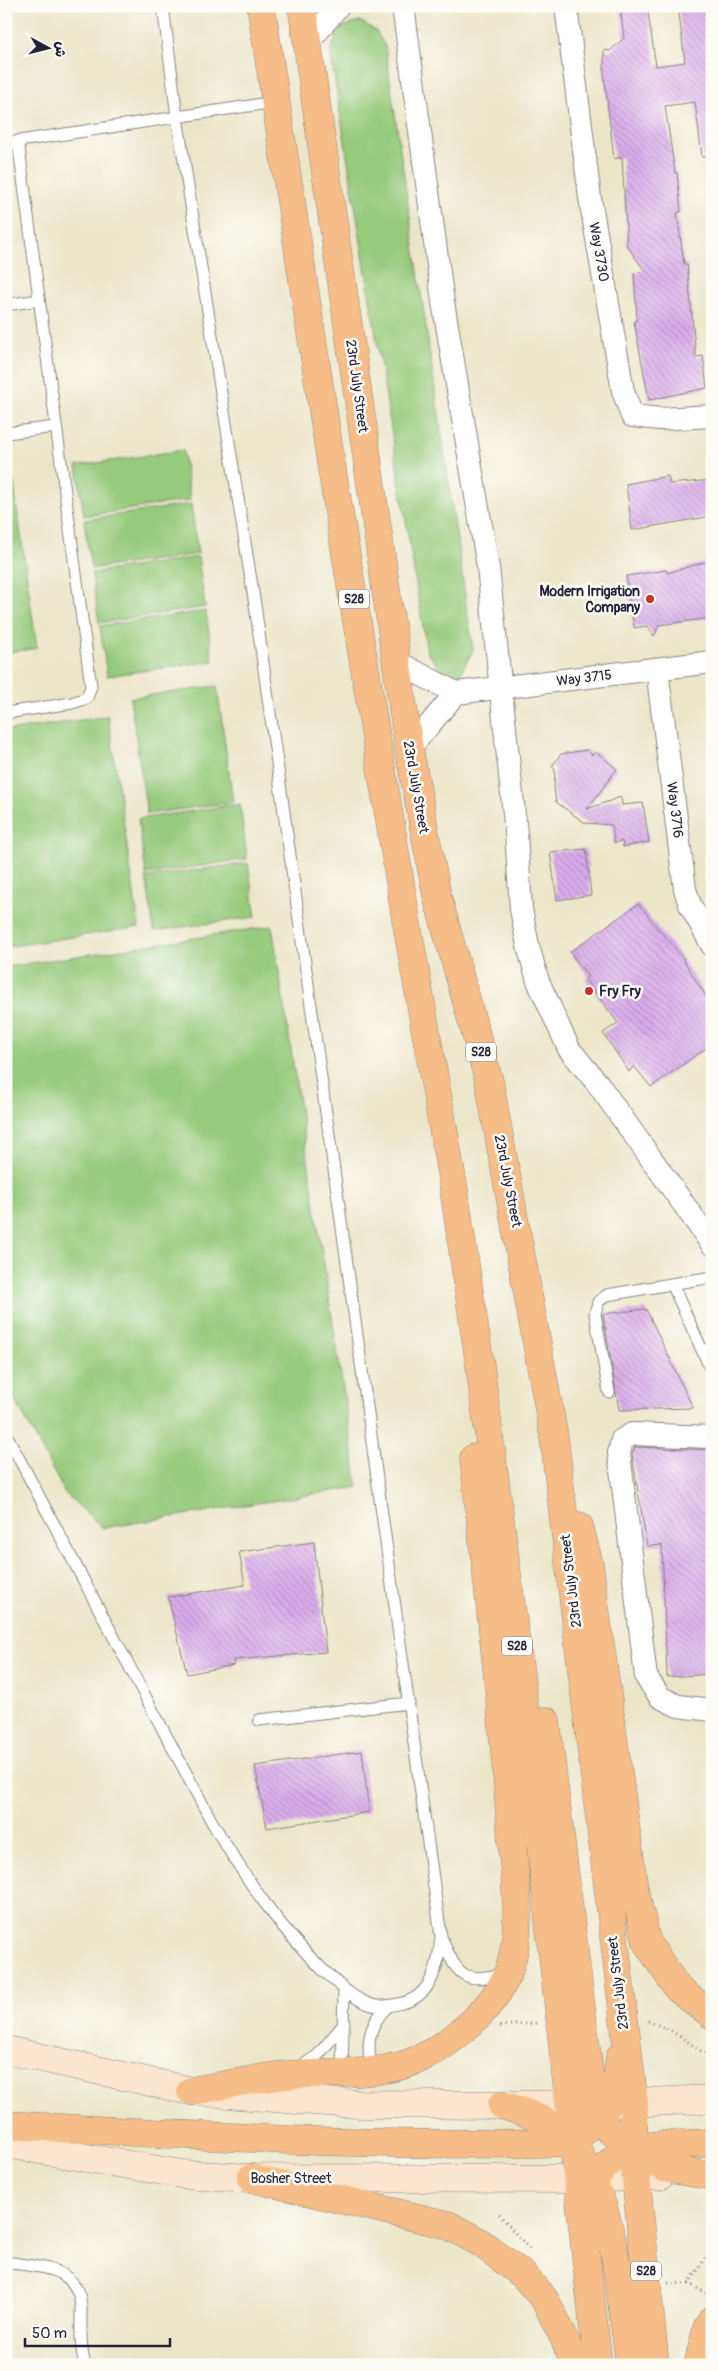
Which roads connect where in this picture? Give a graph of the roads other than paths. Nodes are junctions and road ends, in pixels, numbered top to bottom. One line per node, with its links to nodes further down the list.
1 (163, 6): 9 (lane)
2 (261, 6): 8 (main road, S28)
3 (302, 6): 7 (main road, 23rd July Street / S28)
4 (338, 6): 7 (street)
5 (403, 6): 20 (street)
6 (566, 6): 14 (street, Way 3730)
7 (308, 43): 17 (main road, 23rd July Street / S28)
8 (275, 102): 9 (lane); 25 (main road, S28)
9 (177, 116): 10 (lane); 34 (lane)
10 (18, 141): 11 (lane); 12 (lane)
11 (6, 143)
12 (39, 300): 13 (lane); 15 (lane)
13 (6, 305)
14 (712, 416)
15 (56, 427): 16 (lane); 22 (lane)
16 (6, 433)
17 (397, 662): 21 (street); 23 (main road, 23rd July Street / S28)
18 (712, 662): 19 (street, Way 3715)
19 (657, 669): 20 (street, Way 3715); 24 (street, Way 3716)
20 (501, 688): 21 (street, Way 3715); 26 (street)
21 (456, 693): 23 (street)
22 (6, 713)
23 (409, 749): 32 (main road, 23rd July Street / S28)
24 (711, 942)
25 (454, 1190): 38 (main road); 49 (main road, S28); 51 (main road)
26 (712, 1244)
27 (712, 1276): 28 (lane)
28 (672, 1284): 29 (lane); 30 (lane)
29 (712, 1372)
30 (609, 1392)
31 (6, 1434): 39 (lane)
32 (554, 1437): 41 (main road); 51 (main road, 23rd July Street / S28)
33 (712, 1437): 35 (street)
34 (409, 1703): 36 (lane); 37 (lane)
35 (712, 1710)
36 (259, 1720)
37 (441, 1936): 38 (lane); 40 (lane)
38 (508, 1972): 44 (main road)
39 (344, 1990): 40 (lane); 42 (lane)
40 (388, 2006): 44 (lane)
41 (712, 2015)
42 (344, 2024): 45 (lane); 46 (lane)
43 (6, 2050): 47 (main road)
44 (372, 2070): 45 (main road)
45 (342, 2072): 46 (main road)
46 (283, 2076): 47 (main road)
47 (191, 2091): 50 (main road)
48 (712, 2099): 51 (main road)
49 (568, 2104): 50 (main road); 51 (main road); 53 (main road, S28)
50 (502, 2105): 53 (main road)
51 (609, 2107): 53 (main road); 56 (main road, 23rd July Street / S28); 56 (main road)
52 (6, 2125): 53 (main road)
53 (572, 2142): 60 (main road, S28)
54 (712, 2143): 56 (main road)
55 (6, 2144): 59 (main road, Bosher Street)
56 (634, 2149): 57 (main road, 23rd July Street / S28); 58 (main road); 60 (main road)
57 (637, 2176): 58 (main road, Bosher Street); 60 (main road, Bosher Street); 67 (main road, 23rd July Street / S28)
58 (712, 2176)
59 (252, 2178): 60 (main road, Bosher Street); 64 (main road)
60 (586, 2179): 65 (main road); 66 (main road)
61 (6, 2262): 63 (lane)
62 (712, 2320): 68 (main road)
63 (85, 2365)
64 (574, 2365)
65 (598, 2365)
66 (630, 2365)
67 (655, 2365)
68 (698, 2365)

